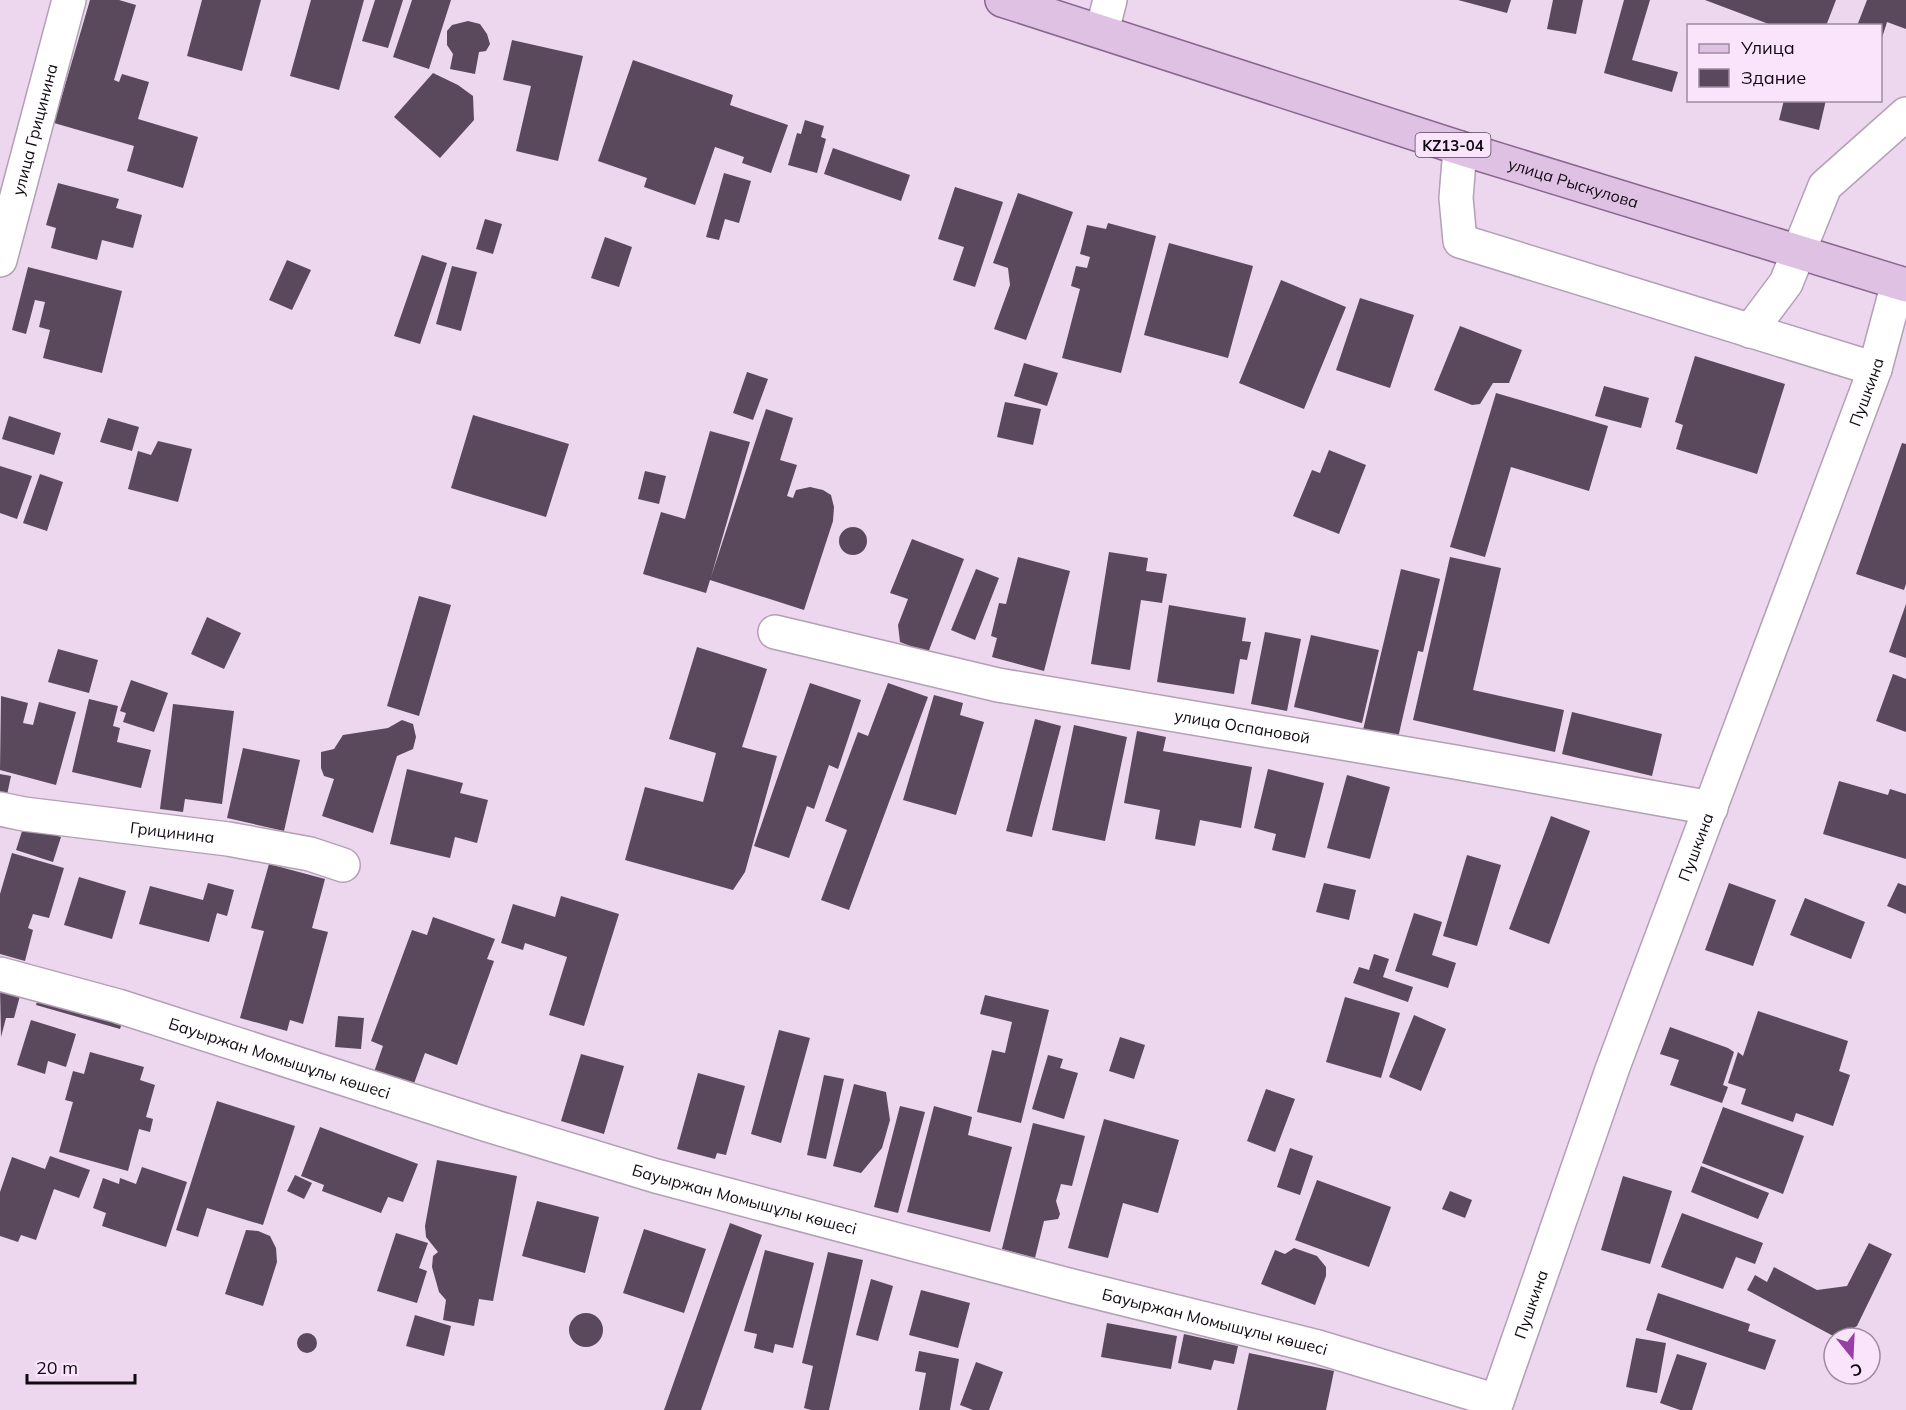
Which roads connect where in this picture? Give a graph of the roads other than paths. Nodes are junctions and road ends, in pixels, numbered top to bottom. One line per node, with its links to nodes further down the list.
1 (69, 0): 8 (street, улица Грицинина)
2 (1002, 0): 4 (main road, улица Рыскулова / KZ13-04)
3 (1110, 0): 4 (street)
4 (1102, 31): 6 (main road, улица Рыскулова / KZ13-04)
5 (1906, 114): 7 (street)
6 (1460, 148): 7 (main road, улица Рыскулова / KZ13-04); 10 (street)
7 (1800, 252): 9 (main road, улица Рыскулова / KZ13-04); 10 (street)
8 (0, 260)
9 (1902, 284): 11 (street, Пушкина)
10 (1750, 331): 11 (street)
11 (1875, 369): 13 (street, Пушкина)
12 (775, 632): 13 (street, улица Оспановой)
13 (1711, 808): 17 (street, Пушкина)
14 (0, 809): 15 (street, Грицинина)
15 (343, 865)
16 (0, 974): 17 (street, Бауыржан Момышұлы көшесі)
17 (1495, 1406)

